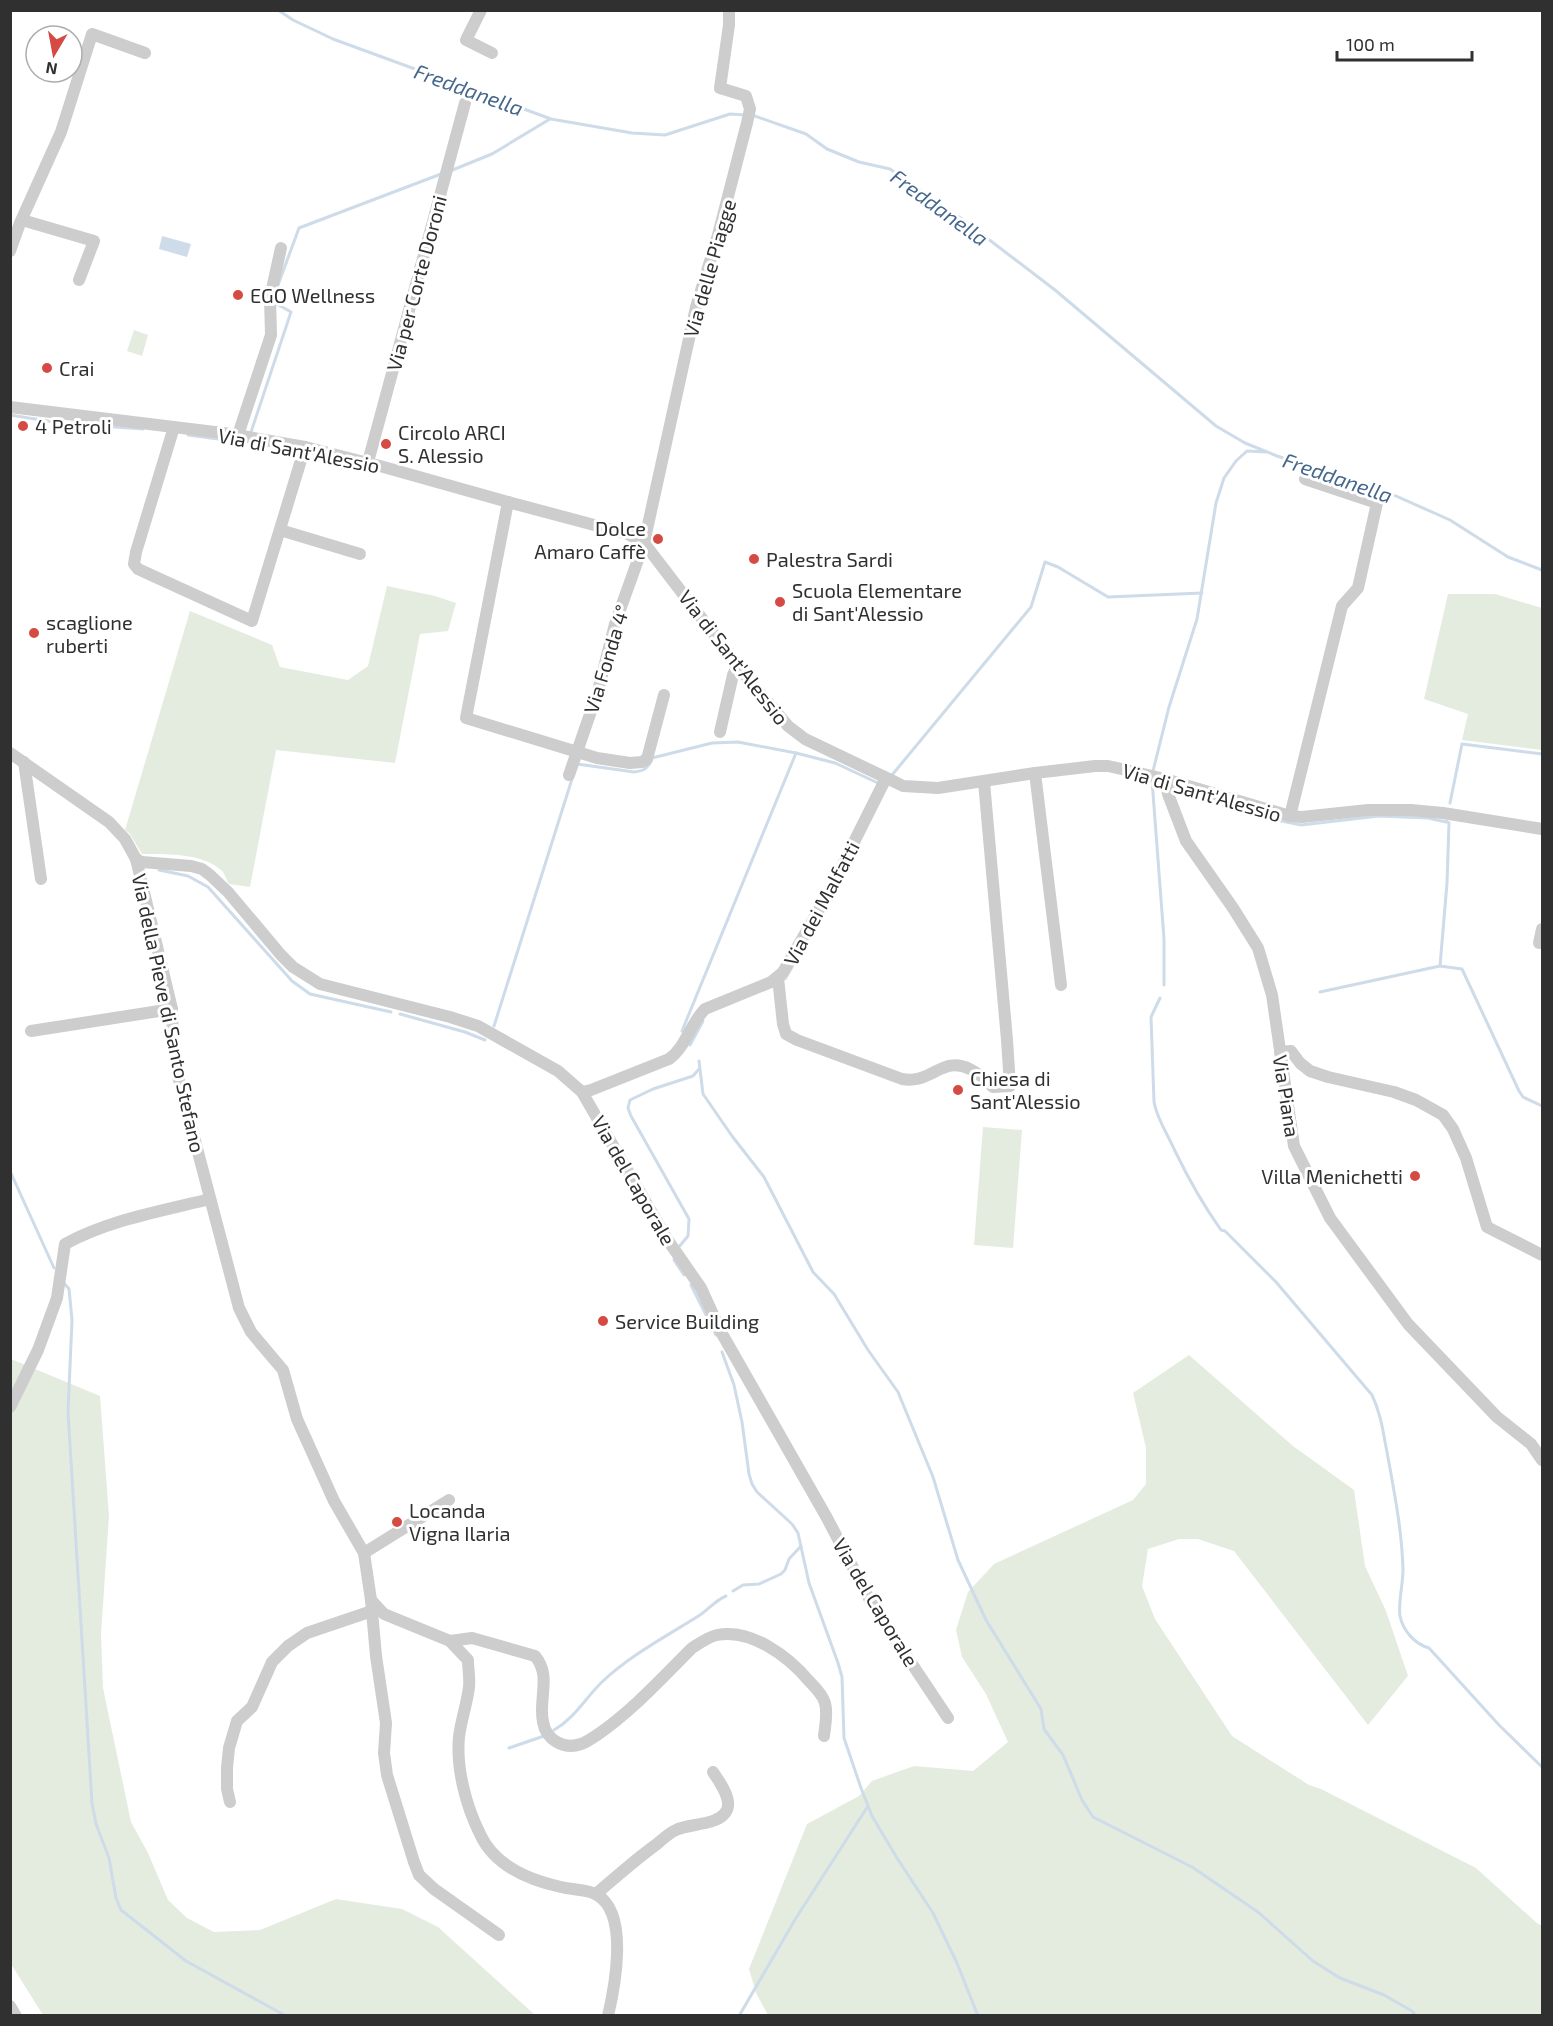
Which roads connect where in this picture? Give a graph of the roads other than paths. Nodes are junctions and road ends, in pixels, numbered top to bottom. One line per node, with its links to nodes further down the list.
1 (481, 10): 4 (street)
2 (729, 10): 18 (street, Via delle Piagge)
3 (145, 53): 6 (street)
4 (492, 53)
5 (465, 103): 14 (street, Via per Corte Doroni)
6 (22, 220): 8 (street); 9 (street)
7 (281, 248): 12 (street)
8 (10, 251)
9 (79, 280)
10 (10, 407): 11 (street, Via di Sant'Alessio)
11 (173, 431): 12 (street, Via di Sant'Alessio); 17 (street)
12 (238, 435): 13 (street, Via di Sant'Alessio)
13 (305, 447): 14 (street, Via di Sant'Alessio); 17 (street)
14 (368, 462): 16 (street, Via di Sant'Alessio)
15 (1305, 479): 31 (street)
16 (507, 502): 18 (street, Via di Sant'Alessio); 23 (street)
17 (280, 530): 19 (street)
18 (644, 543): 20 (street, Via di Sant'Alessio); 23 (street, Via Fonda 4°)
19 (360, 554)
20 (738, 665): 22 (street); 29 (street, Via di Sant'Alessio)
21 (664, 695): 23 (street)
22 (720, 732)
23 (578, 751): 27 (street, Via Fonda 4°)
24 (10, 753): 25 (street, Via della Pieve di Santo Stefano)
25 (24, 762): 33 (street, Via della Pieve di Santo Stefano); 34 (street)
26 (1035, 773): 28 (street, Via di Sant'Alessio); 30 (street, Via di Sant'Alessio); 38 (street)
27 (569, 775)
28 (1165, 779): 31 (street, Via di Sant'Alessio); 41 (street, Via Piana)
29 (886, 782): 30 (street, Via di Sant'Alessio); 37 (street, Via dei Malfatti)
30 (984, 782): 37 (street)
31 (1290, 816): 32 (street, Via di Sant'Alessio)
32 (1542, 829)
33 (136, 860): 39 (street, Via della Pieve di Santo Stefano); 42 (street, Via del Caporale)
34 (41, 879)
35 (1542, 929): 36 (street)
36 (1539, 943)
37 (778, 978): 42 (street, Via dei Malfatti)
38 (1061, 985)
39 (172, 1009): 40 (street); 43 (street, Via della Pieve di Santo Stefano)
40 (31, 1031)
41 (1280, 1052): 44 (street); 46 (street, Via Piana)
42 (582, 1092): 51 (street, Via del Caporale)
43 (210, 1199): 45 (street); 48 (street, Via della Pieve di Santo Stefano)
44 (1542, 1256)
45 (10, 1407)
46 (1542, 1460)
47 (449, 1500): 48 (street)
48 (364, 1554): 49 (street, Via della Pieve di Santo Stefano)
49 (372, 1606): 50 (street); 54 (street); 56 (street, Via della Pieve di Santo Stefano)
50 (450, 1641): 52 (street); 55 (street)
51 (948, 1718)
52 (824, 1736)
53 (713, 1772): 55 (street)
54 (230, 1802)
55 (596, 1894): 59 (street)
56 (498, 1935)
57 (10, 2006): 58 (street)
58 (16, 2016)
59 (608, 2016)

